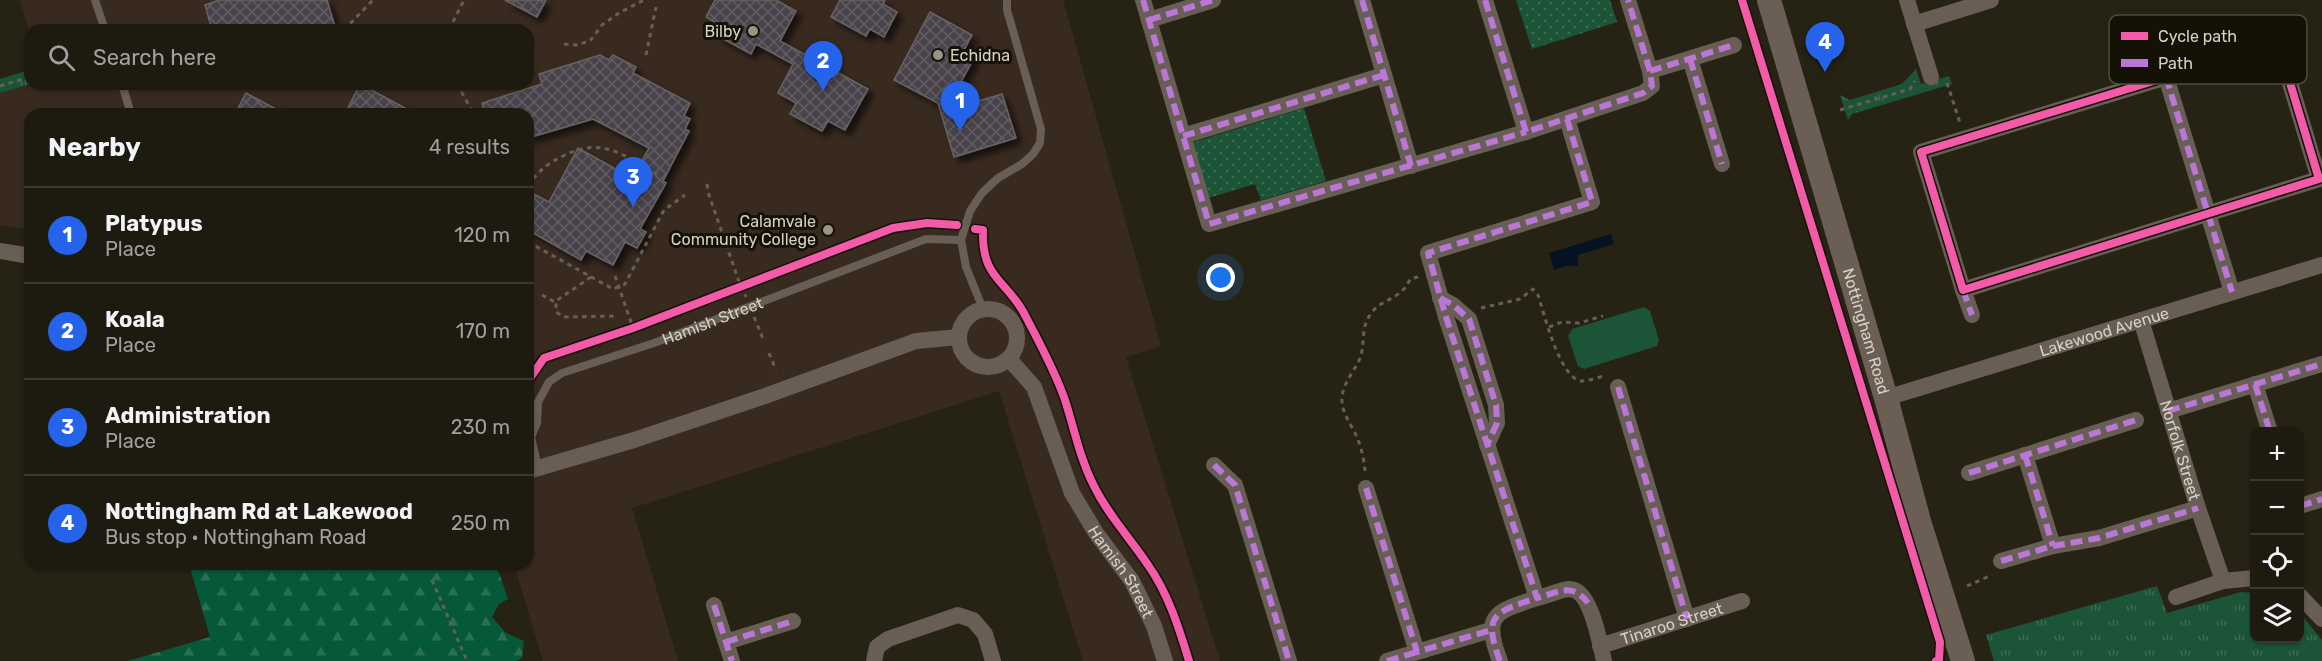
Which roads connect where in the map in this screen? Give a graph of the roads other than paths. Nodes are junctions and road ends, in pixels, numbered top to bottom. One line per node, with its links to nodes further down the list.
1 (95, 0): 12 (lane)
2 (1007, 0): 31 (lane)
3 (1143, 0): 11 (street)
4 (1213, 0): 11 (street)
5 (1362, 0): 17 (street)
6 (1485, 0): 25 (street)
7 (1628, 0): 16 (street)
8 (1769, 0): 46 (street, Nottingham Road)
9 (1907, 0): 13 (street)
10 (1991, 0): 13 (street)
11 (1149, 20): 26 (street)
12 (103, 24)
13 (1914, 24): 18 (street)
14 (1734, 45): 15 (street)
15 (1690, 59): 16 (street); 27 (street)
16 (1650, 71): 24 (street)
17 (1384, 75): 26 (street); 28 (street)
18 (1931, 77)
19 (2143, 84): 35 (street)
20 (2168, 84): 30 (street)
21 (2291, 84): 29 (street)
22 (124, 90): 23 (lane)
23 (128, 108)
24 (1567, 119): 25 (street); 37 (street)
25 (1526, 132): 28 (street)
26 (1183, 136): 28 (street)
27 (1722, 164)
28 (1411, 166)
29 (2321, 178): 30 (street)
30 (2208, 213): 35 (street); 36 (street)
31 (961, 240): 38 (lane); 50 (lane, Hamish Street)
32 (0, 251): 33 (street)
33 (24, 255)
34 (2322, 265): 36 (street, Lakewood Avenue)
35 (1963, 290): 39 (street)
36 (2232, 292): 40 (street, Lakewood Avenue)
37 (1440, 298): 51 (street); 51 (street)
38 (983, 309): 41 (street); 42 (street)
39 (1972, 315)
40 (2141, 320): 46 (street, Lakewood Avenue); 47 (street, Norfolk Street)
41 (958, 337): 42 (street); 54 (street, Hamish Street)
42 (1009, 359): 79 (street, Hamish Street)
43 (2322, 364): 44 (street)
44 (2255, 384): 47 (street); 49 (street)
45 (1618, 387): 69 (street)
46 (1886, 398): 83 (street, Nottingham Road)
47 (2168, 411): 59 (street, Norfolk Street)
48 (2136, 420): 52 (street)
49 (2268, 427)
50 (534, 430)
51 (1487, 445): 65 (street)
52 (2025, 455): 55 (street); 60 (street)
53 (1214, 465): 80 (street)
54 (534, 469)
55 (1969, 473)
56 (1366, 488): 74 (street)
57 (2322, 499): 58 (street)
58 (2304, 505)
59 (2198, 508): 60 (street); 63 (street, Norfolk Street)
60 (2053, 546): 61 (street)
61 (2001, 561)
62 (2250, 578): 63 (street)
63 (2223, 581): 64 (street)
64 (2176, 597)
65 (1537, 598): 72 (street); 75 (street)
66 (2304, 600): 70 (street)
67 (1742, 601): 69 (street, Tinaroo Street)
68 (714, 605): 73 (street)
69 (1687, 619): 75 (street, Tinaroo Street)
70 (2322, 619)
71 (793, 621): 73 (street)
72 (1491, 630): 74 (street); 82 (street)
73 (726, 642): 76 (street)
74 (1417, 652): 81 (street)
75 (1602, 654)
76 (732, 661)
77 (874, 661): 78 (street)
78 (993, 661)
79 (1165, 661)
80 (1290, 661)
81 (1387, 661)
82 (1500, 661)
83 (1963, 661)

